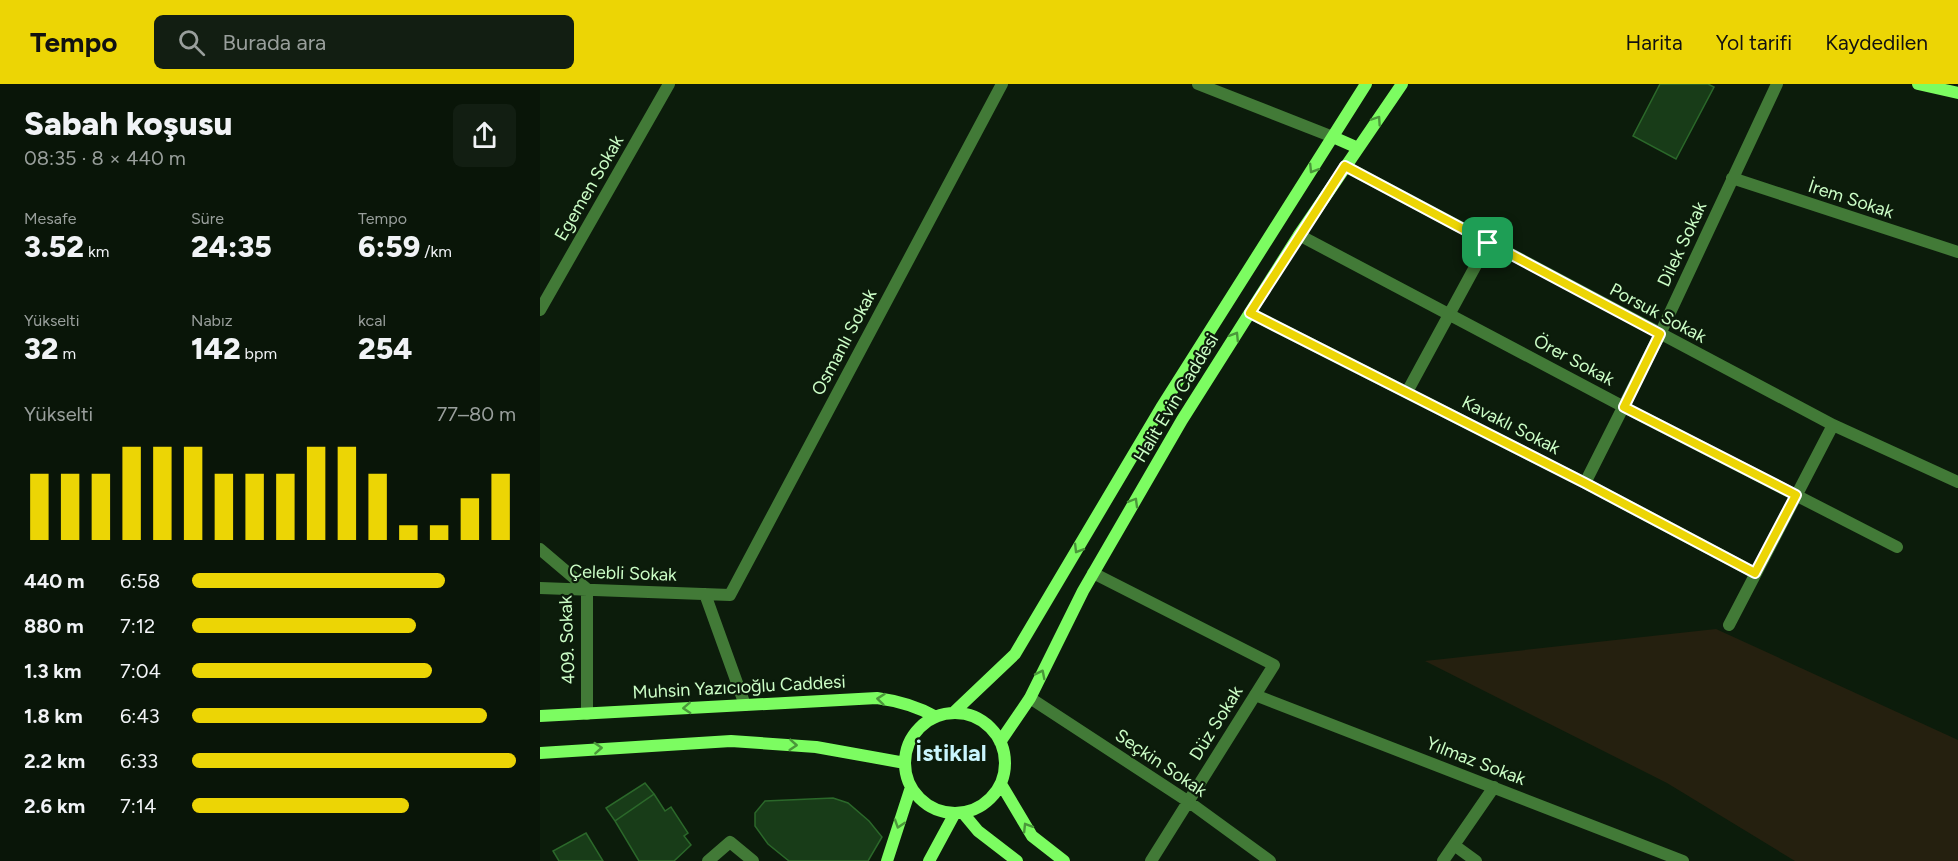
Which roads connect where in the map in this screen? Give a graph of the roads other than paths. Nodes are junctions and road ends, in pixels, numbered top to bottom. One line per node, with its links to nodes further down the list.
1 (669, 84): 16 (street, Egemen Sokak)
2 (1002, 84): 32 (street, Osmanlı Sokak)
3 (1197, 84): 9 (street)
4 (1366, 84): 9 (main road, Halit Evin Caddesi)
5 (1402, 84): 10 (main road, Halit Evin Caddesi, one-way to 5)
6 (1777, 84): 12 (street, Dilek Sokak)
7 (1918, 84): 8 (main road)
8 (1958, 93)
9 (1333, 137): 10 (main road); 37 (main road, Halit Evin Caddesi, one-way to 37)
10 (1358, 148): 11 (main road, Halit Evin Caddesi)
11 (1345, 166): 13 (main road, Halit Evin Caddesi); 14 (street, Porsuk Sokak)
12 (1732, 178): 15 (street, İrem Sokak); 19 (street, Dilek Sokak)
13 (1299, 235): 17 (main road, Halit Evin Caddesi); 18 (street, Örer Sokak)
14 (1488, 243): 18 (street); 19 (street, Porsuk Sokak)
15 (1958, 252)
16 (540, 310)
17 (1250, 313): 20 (street, Kavaklı Sokak); 28 (main road, Halit Evin Caddesi, one-way to 17)
18 (1449, 314): 20 (street); 21 (street, Örer Sokak)
19 (1660, 334): 21 (street, Dilek Sokak); 22 (street, Porsuk Sokak)
20 (1407, 392): 24 (street, Kavaklı Sokak)
21 (1624, 407): 24 (street, Dilek Sokak); 25 (street, Örer Sokak)
22 (1833, 425): 23 (street, Porsuk Sokak); 25 (street)
23 (1958, 482)
24 (1585, 483): 29 (street, Kavaklı Sokak)
25 (1796, 495): 26 (street, Örer Sokak); 29 (street)
26 (1897, 547)
27 (540, 549): 31 (street, 409. Sokak)
28 (1093, 573): 34 (street, Düz Sokak); 35 (main road, Halit Evin Caddesi, one-way to 28)
29 (1755, 573): 33 (street)
30 (540, 588): 31 (street, Çelebli Sokak)
31 (587, 589): 32 (street, Çelebli Sokak); 38 (street, 409. Sokak)
32 (705, 594): 36 (street)
33 (1729, 625)
34 (1255, 695): 46 (street, Yılmaz Sokak); 47 (street, Düz Sokak)
35 (1030, 698): 41 (main road, Halit Evin Caddesi); 47 (street, Seçkin Sokak)
36 (745, 705): 38 (main road, Muhsin Yazıcıoğlu Caddesi, one-way to 38); 40 (main road, Muhsin Yazıcıoğlu Caddesi, one-way to 36)
37 (953, 713): 40 (main road); 41 (main road)
38 (587, 714): 39 (main road, Muhsin Yazıcıoğlu Caddesi)
39 (540, 717)
40 (936, 717): 43 (main road)
41 (1000, 742): 44 (main road)
42 (540, 753): 43 (main road, one-way to 43)
43 (905, 763): 45 (main road)
44 (1001, 784): 48 (main road); 55 (main road, one-way to 44)
45 (911, 787): 48 (main road); 52 (main road, one-way to 52)
46 (1494, 787): 49 (street); 60 (street, Yılmaz Sokak)
47 (1189, 802): 56 (street, Düz Sokak); 57 (street, Seçkin Sokak)
48 (959, 813): 53 (main road); 54 (main road)
49 (1454, 845): 58 (street); 59 (street)
50 (708, 861): 51 (street)
51 (753, 861)
52 (887, 861)
53 (929, 861)
54 (1017, 861)
55 (1064, 861)
56 (1151, 861)
57 (1270, 861)
58 (1443, 861)
59 (1476, 861)
60 (1683, 861)

